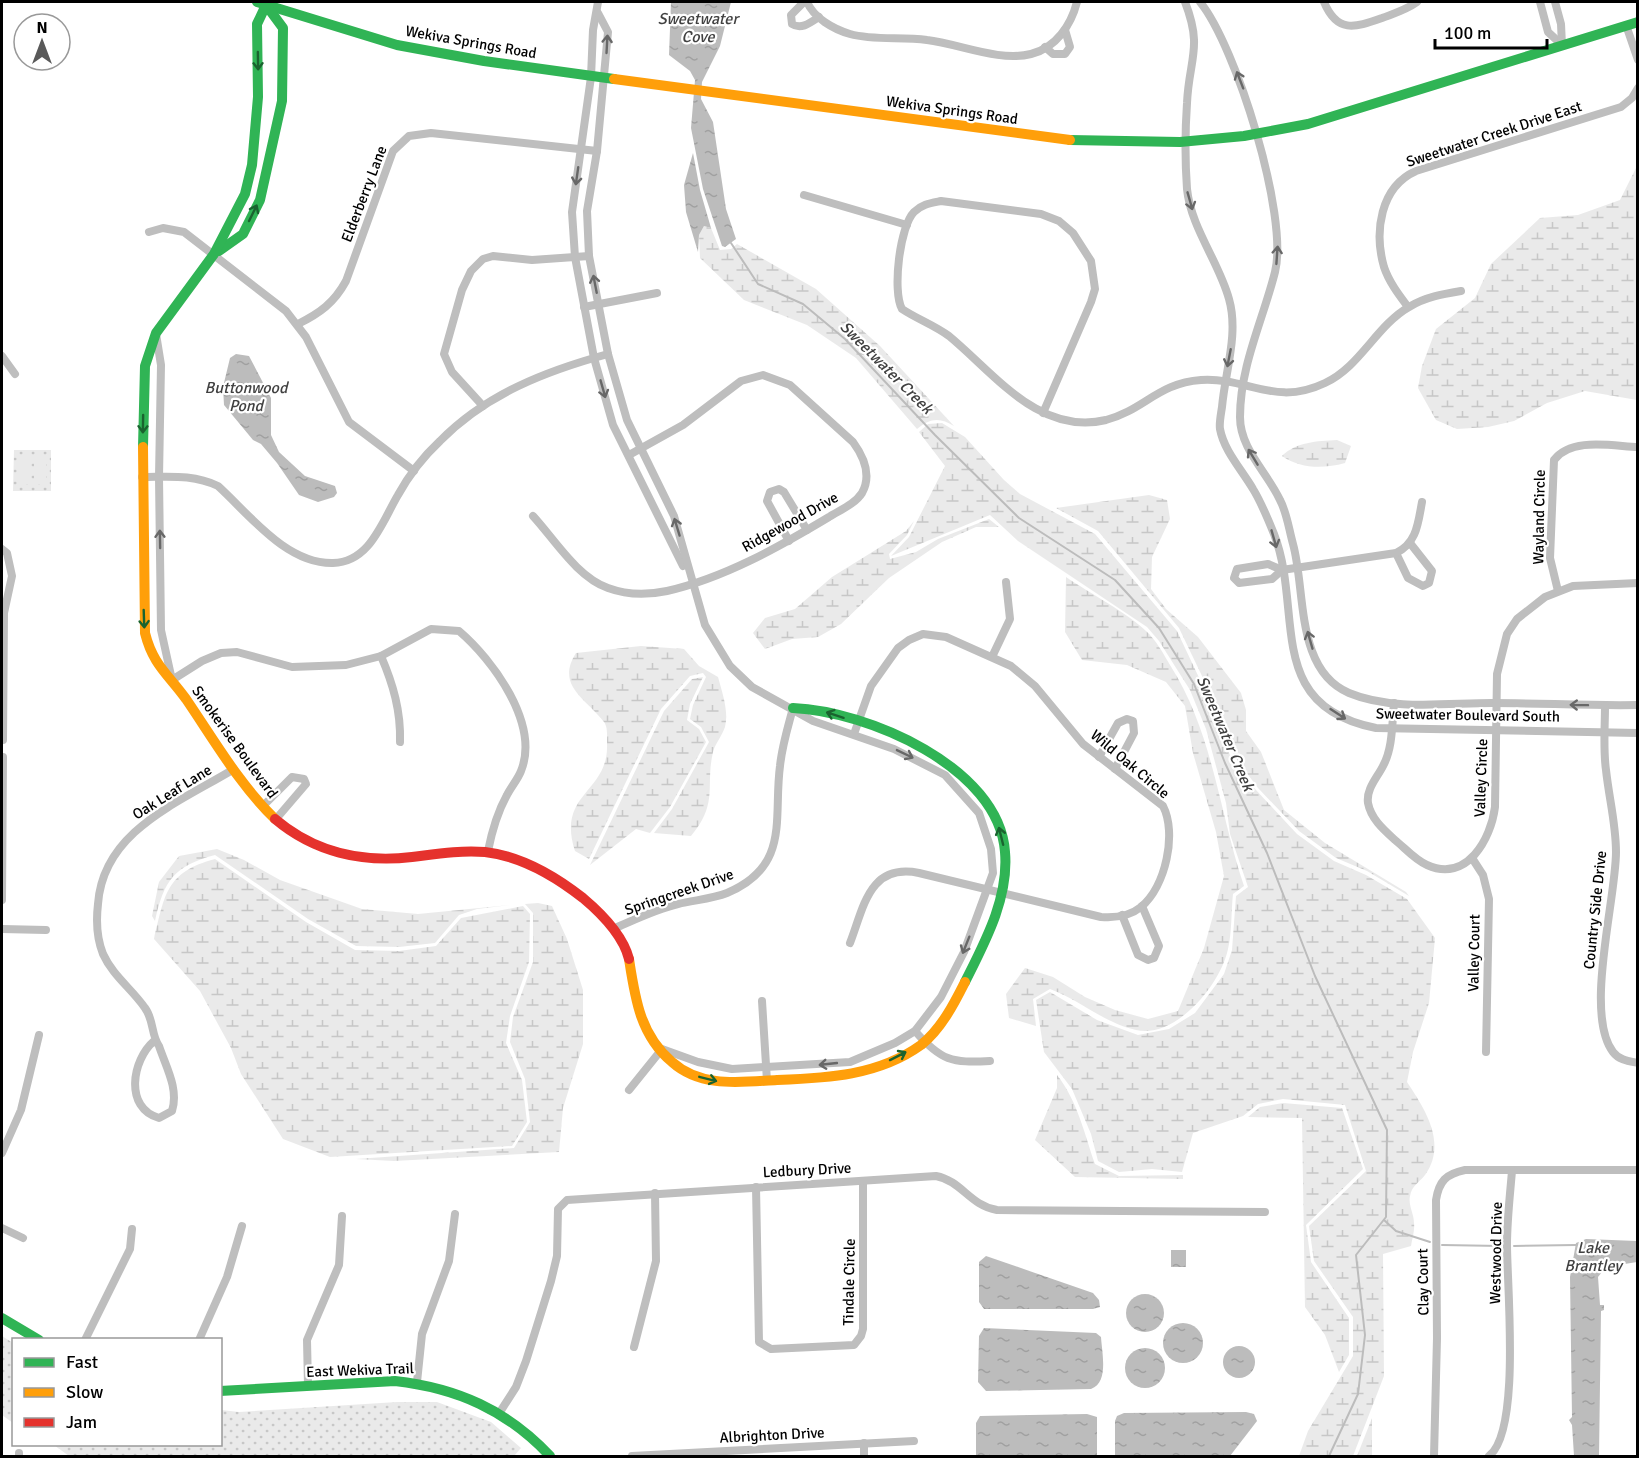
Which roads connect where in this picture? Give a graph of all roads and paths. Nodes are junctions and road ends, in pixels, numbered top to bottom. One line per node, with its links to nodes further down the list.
1 (598, 2): 11 (street)
2 (805, 2): 12 (street); 12 (street)
3 (1077, 2): 14 (street)
4 (1185, 2): 22 (street, Sweetwater Boulevard South)
5 (1200, 2): 21 (street, Sweetwater Boulevard South, one-way to 5)
6 (1324, 2): 7 (street)
7 (1417, 2)
8 (1540, 2): 15 (street)
9 (1555, 2): 15 (street)
10 (261, 3): 18 (street, Wekiva Springs Road); 25 (street, Smokerise Boulevard, one-way to 25); 26 (street, Smokerise Boulevard)
11 (598, 13): 18 (street); 19 (street, one-way to 11)
12 (819, 17): 16 (street)
13 (1632, 24): 15 (street, Wekiva Springs Road); 17 (street)
14 (1065, 30): 16 (street); 16 (street)
15 (1562, 45): 21 (street, Wekiva Springs Road)
16 (1045, 47)
17 (1638, 60)
18 (591, 77): 19 (street, Wekiva Springs Road); 23 (street)
19 (605, 79): 22 (street, Wekiva Springs Road); 24 (street)
20 (1638, 87): 37 (street, Sweetwater Creek Drive East)
21 (1257, 136): 22 (street, Wekiva Springs Road); 45 (street, Sweetwater Boulevard South, one-way to 21)
22 (1186, 143): 44 (street, Sweetwater Boulevard South, one-way to 44)
23 (580, 149): 24 (street, Elderberry Lane); 32 (street, one-way to 32); 38 (street, Elderberry Lane)
24 (597, 151): 30 (street)
25 (249, 176): 26 (street); 31 (street, Smokerise Boulevard)
26 (265, 179): 31 (street, Smokerise Boulevard, one-way to 26)
27 (804, 195): 28 (street)
28 (907, 225): 47 (street); 47 (street)
29 (149, 232): 31 (street)
30 (589, 256): 32 (street); 35 (street, one-way to 30)
31 (218, 257): 38 (street); 39 (street, Smokerise Boulevard)
32 (575, 257): 36 (street); 46 (street)
33 (1461, 291): 37 (street)
34 (657, 293): 35 (street)
35 (598, 304): 36 (street); 40 (street)
36 (584, 307): 42 (street)
37 (1408, 307): 45 (street)
38 (298, 324): 51 (street)
39 (156, 333): 52 (street, Smokerise Boulevard, one-way to 52); 53 (street, Smokerise Boulevard)
40 (608, 354): 42 (street); 49 (street)
41 (2, 356): 43 (street)
42 (594, 358): 46 (street); 50 (street, one-way to 50)
43 (15, 374)
44 (1224, 383): 45 (street); 47 (street); 62 (street, Sweetwater Boulevard South, one-way to 62)
45 (1242, 386): 61 (street, Sweetwater Boulevard South, one-way to 45)
46 (483, 406): 51 (street)
47 (1043, 413)
48 (1638, 447): 67 (street, Wayland Circle)
49 (642, 448): 50 (street, Ridgewood Drive); 56 (street, Ridgewood Drive); 64 (street, one-way to 49)
50 (629, 454): 64 (street)
51 (414, 471): 53 (street)
52 (142, 477): 53 (street); 68 (street, Smokerise Boulevard)
53 (159, 477): 66 (street, Smokerise Boulevard, one-way to 53)
54 (1422, 502): 58 (street)
55 (533, 516): 64 (street, Ridgewood Drive)
56 (807, 530): 57 (street, Ridgewood Drive); 57 (street)
57 (789, 541): 64 (street, Ridgewood Drive)
58 (1410, 543): 60 (street); 60 (street)
59 (2, 549): 72 (street)
60 (1396, 554): 61 (street)
61 (1299, 567): 62 (street); 73 (street, Sweetwater Boulevard South, one-way to 61)
62 (1282, 570): 62 (street); 79 (street, Sweetwater Boulevard South, one-way to 79)
63 (1006, 582): 70 (street)
64 (691, 583): 77 (street)
65 (1638, 583): 67 (street)
66 (161, 591): 68 (street); 71 (street, Smokerise Boulevard)
67 (1558, 591): 74 (street, Valley Circle)
68 (143, 592): 71 (street, Smokerise Boulevard, one-way to 71)
69 (381, 656): 71 (street); 85 (street); 95 (street)
70 (992, 657): 78 (street, Wild Oak Circle); 87 (street, Wild Oak Circle)
71 (172, 680): 89 (street, Smokerise Boulevard)
72 (2, 703): 84 (street)
73 (1394, 703): 74 (street, Sweetwater Boulevard South); 79 (street)
74 (1496, 703): 76 (street, Sweetwater Boulevard South, one-way to 74); 80 (street, Valley Circle)
75 (1638, 705): 76 (street, Sweetwater Boulevard South)
76 (1605, 706): 81 (street, Country Side Drive)
77 (793, 708): 78 (street, Smokerise Boulevard, one-way to 77); 83 (street); 103 (street, Springcreek Drive)
78 (858, 722): 83 (street, Wild Oak Circle); 88 (street, Smokerise Boulevard)
79 (1391, 728): 80 (street, Sweetwater Boulevard South); 96 (street)
80 (1496, 729): 81 (street, Sweetwater Boulevard South); 96 (street, Valley Circle)
81 (1605, 733): 82 (street, Sweetwater Boulevard South); 114 (street, Country Side Drive)
82 (1638, 733)
83 (854, 734): 91 (street, one-way to 91)
84 (3, 740)
85 (400, 742)
86 (3, 757): 92 (street)
87 (1099, 757): 90 (street, Wild Oak Circle); 90 (street)
88 (952, 765): 91 (street); 98 (street, Smokerise Boulevard, one-way to 88)
89 (234, 769): 93 (street, Smokerise Boulevard); 109 (street, Oak Leaf Lane)
90 (1115, 769): 100 (street, Wild Oak Circle)
91 (945, 776): 97 (street)
92 (2, 797): 99 (street)
93 (263, 806): 94 (street, Smokerise Boulevard); 94 (street)
94 (276, 819): 95 (street, Smokerise Boulevard)
95 (488, 851): 103 (street, Smokerise Boulevard)
96 (1472, 858): 112 (street, Valley Court)
97 (988, 890): 98 (street); 105 (street); 107 (street, one-way to 107)
98 (1002, 894): 101 (street); 110 (street, Smokerise Boulevard)
99 (2, 900)
100 (1142, 906): 101 (street); 101 (street)
101 (1122, 915)
102 (2, 929): 104 (street)
103 (614, 929): 111 (street, Smokerise Boulevard)
104 (46, 930)
105 (850, 943)
106 (762, 1001): 115 (street)
107 (915, 1031): 110 (street); 115 (street, one-way to 115)
108 (39, 1035): 118 (street)
109 (154, 1041): 109 (street, Oak Leaf Lane)
110 (924, 1042): 113 (street); 116 (street, Smokerise Boulevard, one-way to 110)
111 (662, 1049): 115 (street); 116 (street, Smokerise Boulevard, one-way to 116); 117 (street)
112 (1486, 1052)
113 (990, 1061)
114 (1638, 1063)
115 (766, 1067): 116 (street)
116 (767, 1081)
117 (629, 1090)
118 (2, 1153)
119 (1638, 1170): 120 (street)
120 (1512, 1171): 145 (street, Clay Court); 146 (street, Westwood Drive)
121 (863, 1180): 122 (street, Ledbury Drive); 122 (street, Tindale Circle); 124 (street, Ledbury Drive)
122 (756, 1187): 123 (street, Ledbury Drive)
123 (655, 1193): 135 (street); 139 (street, Ledbury Drive)
124 (1265, 1212)
125 (455, 1214): 136 (street)
126 (342, 1216): 137 (street)
127 (242, 1226): 134 (street)
128 (2, 1228): 130 (street)
129 (132, 1229): 133 (street)
130 (23, 1238)
131 (2, 1318): 132 (street)
132 (36, 1338)
133 (86, 1338)
134 (200, 1338)
135 (634, 1347)
136 (417, 1382): 137 (street, East Wekiva Trail); 139 (street, East Wekiva Trail)
137 (308, 1386): 138 (street, East Wekiva Trail)
138 (222, 1391)
139 (500, 1412): 142 (street, East Wekiva Trail)
140 (915, 1441): 141 (street, Albrighton Drive)
141 (864, 1443): 143 (street, Albrighton Drive); 144 (street)
142 (550, 1456)
143 (632, 1456)
144 (864, 1456)
145 (1434, 1456)
146 (1489, 1456)

